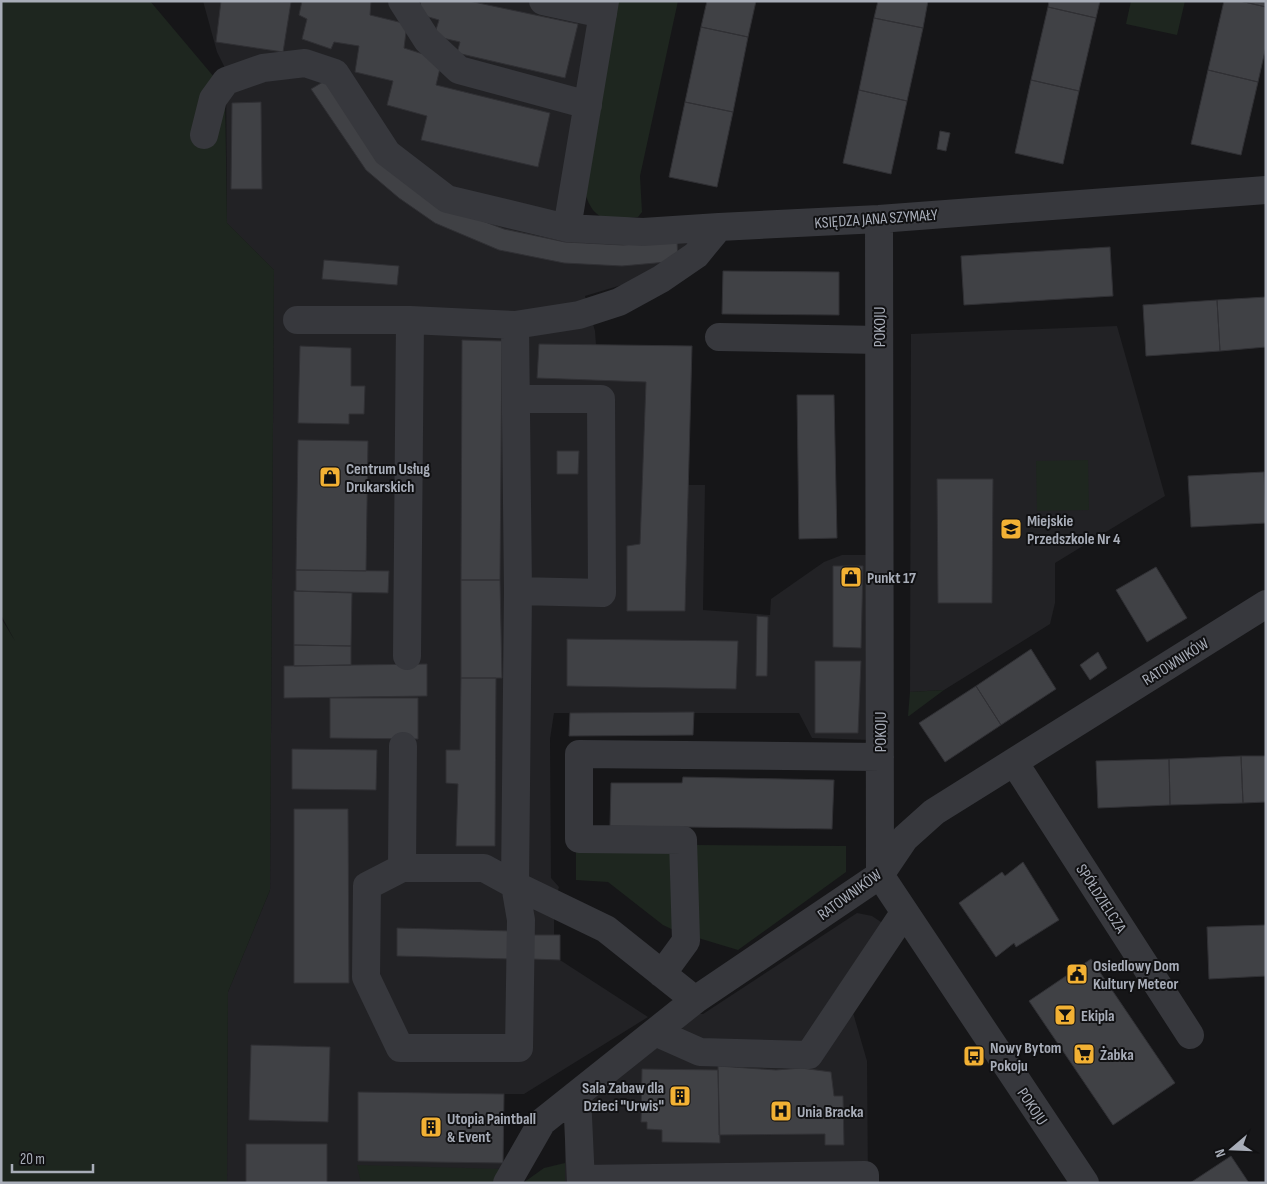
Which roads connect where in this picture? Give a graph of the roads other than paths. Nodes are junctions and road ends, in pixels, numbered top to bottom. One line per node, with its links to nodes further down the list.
1 (402, 1): 4 (street)
2 (543, 1): 3 (street)
3 (604, 8): 4 (street)
4 (588, 104): 9 (street)
5 (204, 135): 9 (street, KSIĘDZA JANA SZYMAŁY)
6 (1266, 190): 7 (street, KSIĘDZA JANA SZYMAŁY)
7 (879, 219): 8 (street, KSIĘDZA JANA SZYMAŁY); 14 (street, POKOJU)
8 (719, 227): 9 (street, KSIĘDZA JANA SZYMAŁY); 12 (street)
9 (568, 228)
10 (298, 320): 11 (street)
11 (410, 320): 12 (street); 18 (street)
12 (515, 325): 15 (street)
13 (719, 337): 14 (street)
14 (879, 340): 20 (street, POKOJU)
15 (517, 399): 16 (street); 16 (street)
16 (518, 591): 24 (street)
17 (1264, 607): 21 (street, RATOWNIKÓW)
18 (408, 656)
19 (403, 746): 22 (street)
20 (880, 757): 23 (street, POKOJU); 26 (street)
21 (1014, 762): 23 (street, RATOWNIKÓW); 29 (street, SPÓŁDZIELCZA)
22 (402, 868): 24 (street); 24 (street)
23 (880, 875): 25 (street, POKOJU); 27 (street, RATOWNIKÓW)
24 (515, 885): 26 (street)
25 (904, 913): 28 (street); 34 (street, POKOJU)
26 (662, 974): 27 (street)
27 (695, 1000): 28 (street, RATOWNIKÓW)
28 (655, 1032): 30 (street, RATOWNIKÓW)
29 (1190, 1035)
30 (577, 1095): 31 (street); 32 (street, RATOWNIKÓW)
31 (581, 1181): 33 (street)
32 (507, 1183)
33 (865, 1183)
34 (1085, 1183)

